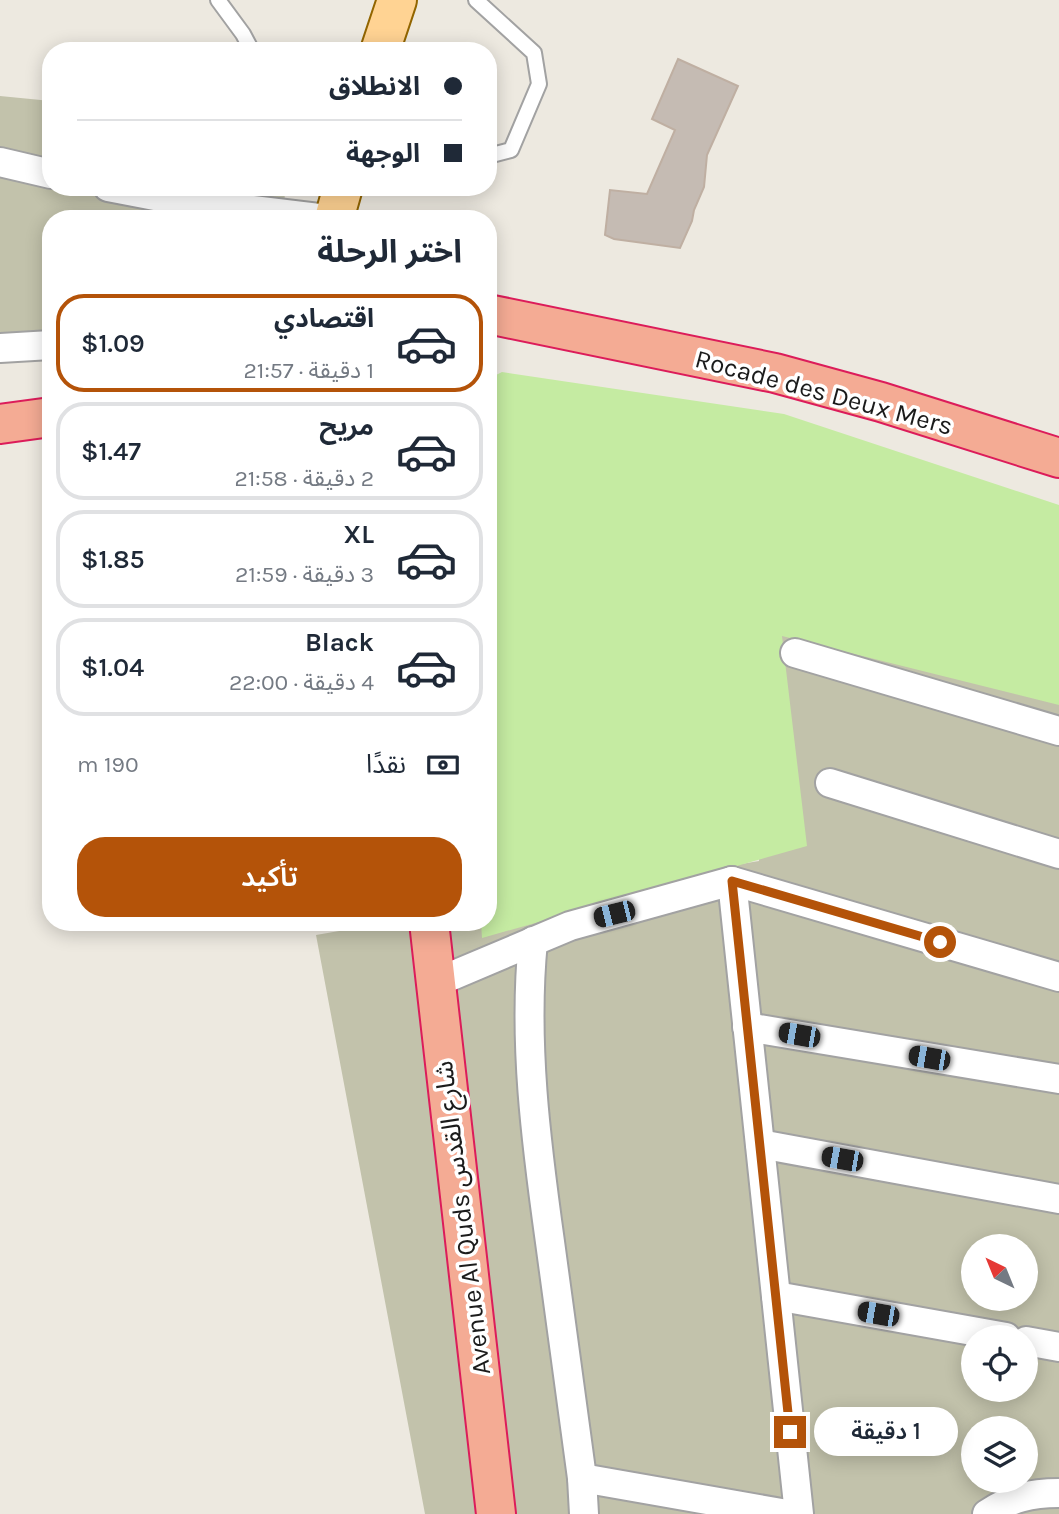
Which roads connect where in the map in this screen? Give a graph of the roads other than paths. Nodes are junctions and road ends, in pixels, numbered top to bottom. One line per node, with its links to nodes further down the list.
1 (218, 0): 4 (lane)
2 (397, 0): 5 (main road)
3 (476, 0): 6 (lane)
4 (246, 42)
5 (383, 42)
6 (497, 154)
7 (0, 162): 8 (street)
8 (42, 172)
9 (155, 196): 10 (street)
10 (252, 210)
11 (497, 316): 12 (highway, Rocade des Deux Mers)
12 (546, 327): 13 (highway, Rocade des Deux Mers); 18 (highway, Rocade des Deux Mers)
13 (497, 330)
14 (42, 346): 15 (street)
15 (0, 348)
16 (42, 418): 17 (highway)
17 (0, 424)
18 (1059, 458)
19 (795, 653): 20 (street)
20 (1059, 731)
21 (830, 783): 22 (street)
22 (1059, 854)
23 (732, 881): 25 (street); 26 (street); 28 (street)
24 (430, 931): 27 (highway, Avenue Al Quds شارع القدس)
25 (533, 941): 27 (street); 36 (street)
26 (1059, 977)
27 (435, 983): 38 (highway, Avenue Al Quds شارع القدس)
28 (747, 1027): 29 (street); 30 (street)
29 (1059, 1079)
30 (760, 1144): 31 (street); 32 (street)
31 (1059, 1199)
32 (776, 1296): 33 (street); 41 (street)
33 (961, 1329)
34 (1038, 1343): 35 (street)
35 (1059, 1347)
36 (582, 1478): 39 (street); 40 (street)
37 (1059, 1493): 42 (street)
38 (496, 1514)
39 (584, 1514)
40 (787, 1514)
41 (799, 1514)
42 (987, 1514)

